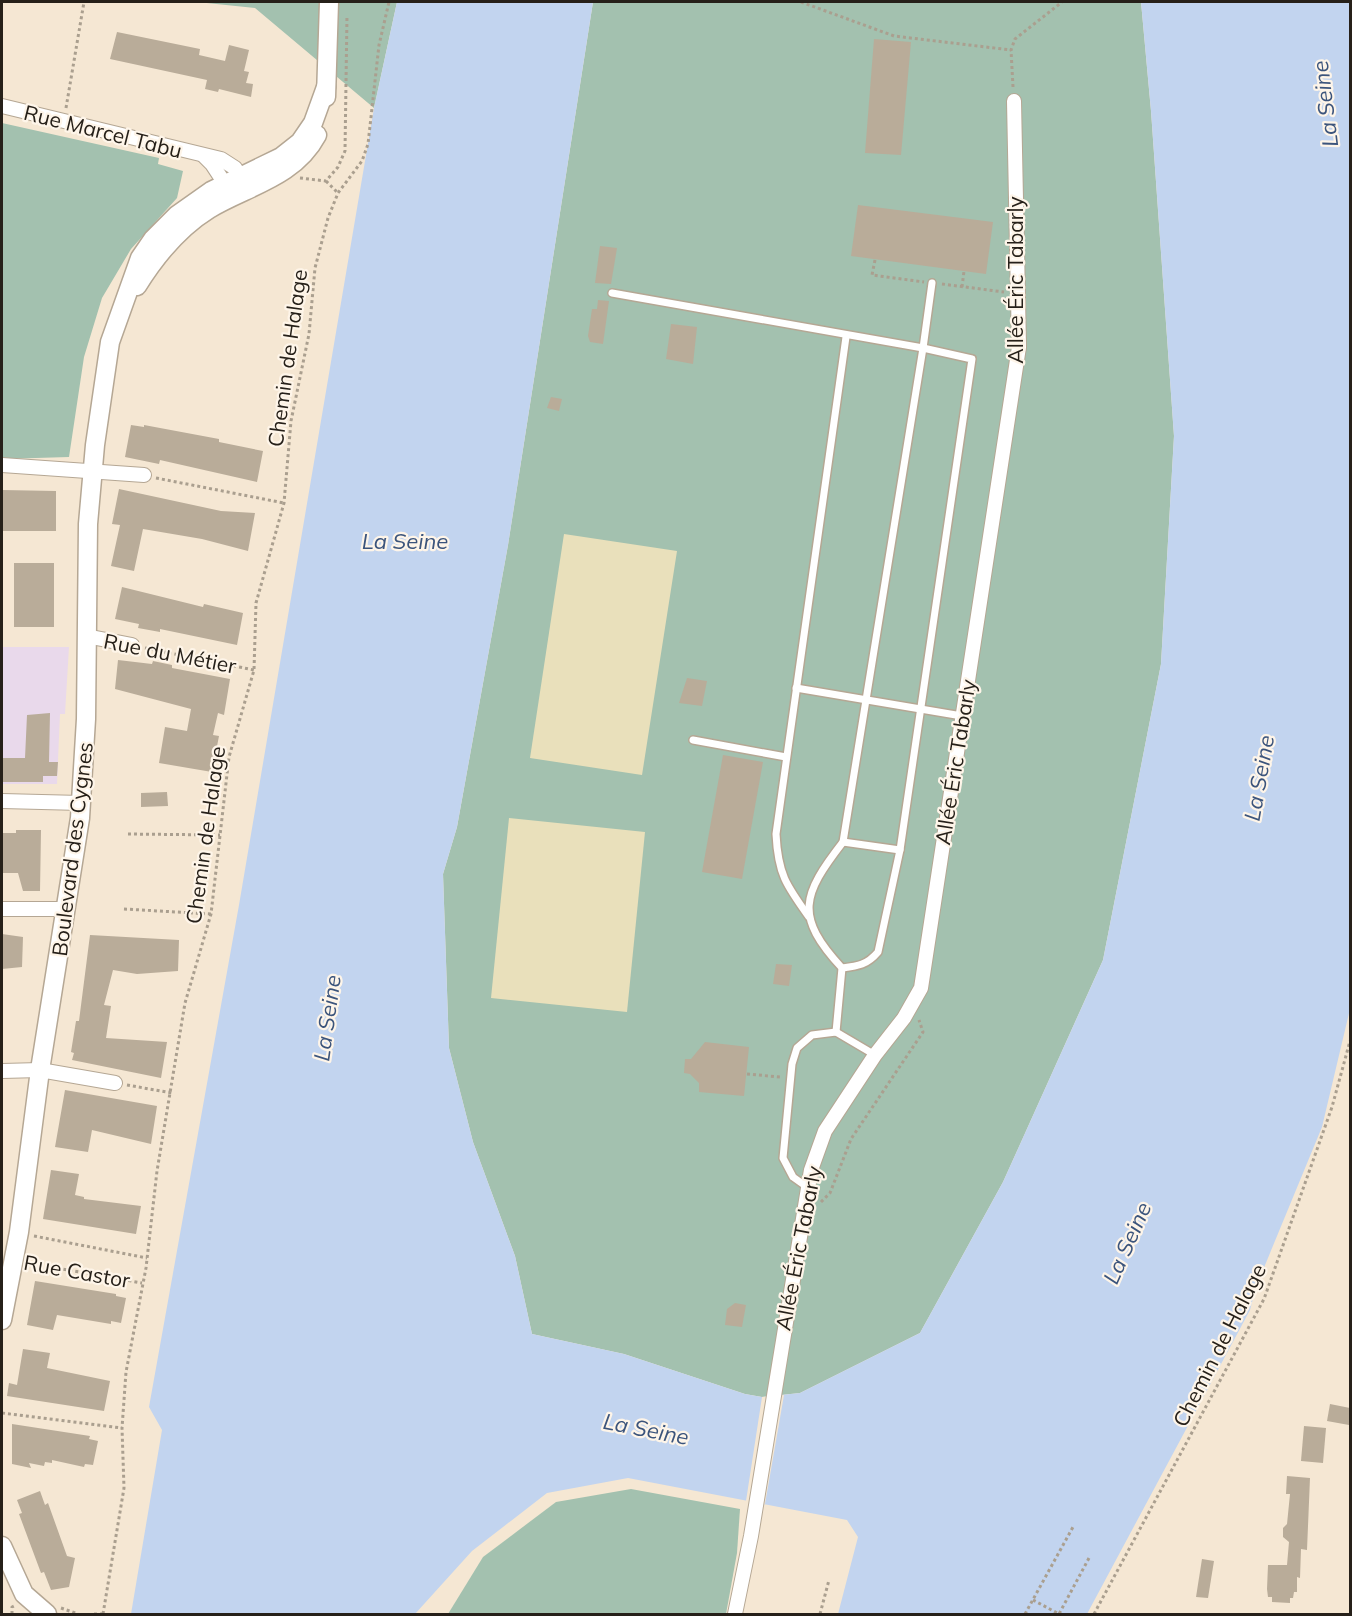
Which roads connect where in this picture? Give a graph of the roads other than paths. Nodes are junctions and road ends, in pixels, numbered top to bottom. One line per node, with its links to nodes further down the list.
1 (329, 2): 5 (main road, Boulevard des Cygnes)
2 (1014, 101): 20 (street, Allée Éric Tabarly)
3 (2, 106): 4 (street, Rue Marcel Tabu)
4 (206, 158): 5 (street, Rue Marcel Tabu); 6 (street)
5 (237, 186): 6 (main road, Boulevard des Cygnes); 9 (main road, Boulevard des Cygnes)
6 (203, 196): 9 (main road, Boulevard des Cygnes)
7 (932, 283): 11 (lane)
8 (612, 293): 10 (lane)
9 (125, 305): 13 (main road, Boulevard des Cygnes)
10 (846, 337): 11 (lane); 17 (lane)
11 (923, 348): 18 (lane); 19 (lane)
12 (2, 465): 13 (street)
13 (92, 470): 14 (street); 15 (main road, Boulevard des Cygnes)
14 (144, 475)
15 (86, 636): 16 (street, Rue du Métier); 24 (main road, Boulevard des Cygnes)
16 (132, 645)
17 (796, 688): 18 (lane); 22 (lane)
18 (866, 699): 19 (lane); 25 (lane)
19 (921, 708): 20 (lane); 26 (lane)
20 (962, 716): 32 (street, Allée Éric Tabarly)
21 (693, 740): 22 (lane)
22 (786, 757): 29 (lane)
23 (2, 801): 24 (street)
24 (81, 803): 28 (main road, Boulevard des Cygnes)
25 (843, 842): 26 (lane); 29 (lane)
26 (900, 850): 30 (lane)
27 (2, 909): 28 (street)
28 (67, 909): 33 (main road, Boulevard des Cygnes)
29 (810, 918): 30 (lane)
30 (842, 968): 31 (lane)
31 (836, 1032): 32 (lane); 36 (lane)
32 (875, 1055): 36 (street, Allée Éric Tabarly)
33 (40, 1070): 34 (street); 35 (street); 37 (main road, Boulevard des Cygnes)
34 (2, 1071)
35 (115, 1083)
36 (807, 1187): 43 (street, Allée Éric Tabarly)
37 (8, 1262): 38 (main road, Boulevard des Cygnes)
38 (2, 1320)
39 (2, 1546): 40 (main road)
40 (17, 1582): 41 (main road); 42 (main road)
41 (23, 1614)
42 (47, 1614)
43 (735, 1614)

